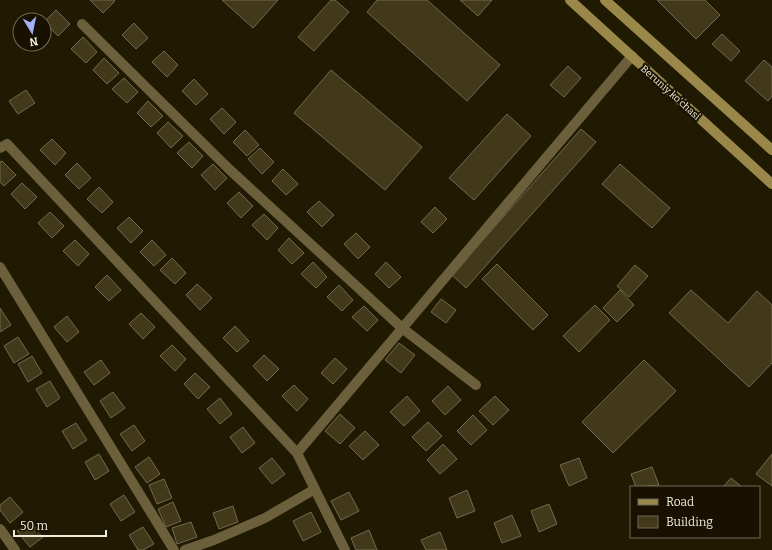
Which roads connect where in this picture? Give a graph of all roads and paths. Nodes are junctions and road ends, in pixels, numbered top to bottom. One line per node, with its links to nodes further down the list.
1 (570, 0): 4 (main road, Beruniy ko'chasi)
2 (606, 0): 6 (main road)
3 (82, 24): 9 (street)
4 (632, 56): 7 (main road, Beruniy ko'chasi); 9 (street)
5 (0, 148): 11 (street)
6 (772, 150)
7 (772, 184)
8 (0, 267): 15 (street)
9 (402, 328): 10 (street); 11 (street)
10 (476, 385)
11 (297, 453): 12 (street)
12 (315, 489): 16 (street); 17 (street)
13 (0, 529): 14 (street)
14 (15, 550)
15 (174, 550)
16 (185, 550)
17 (345, 550)

